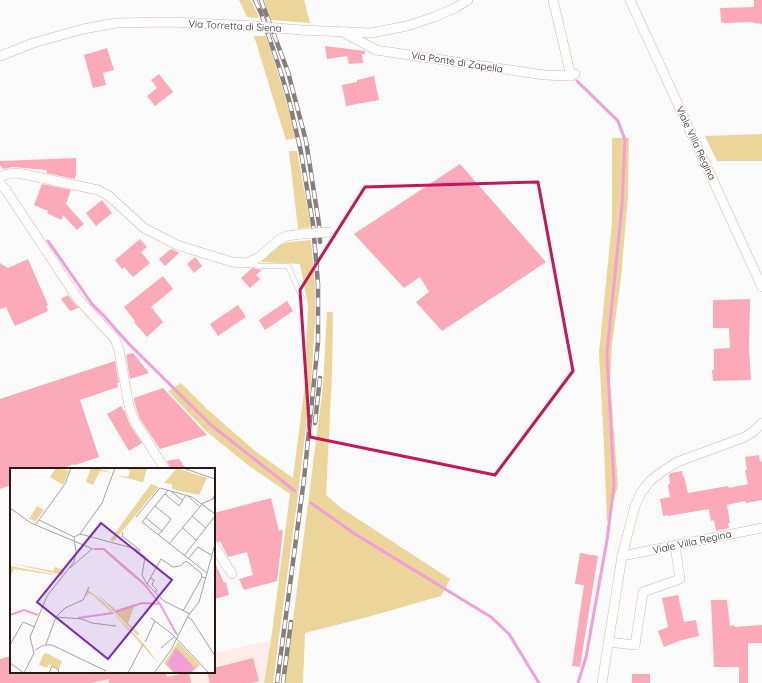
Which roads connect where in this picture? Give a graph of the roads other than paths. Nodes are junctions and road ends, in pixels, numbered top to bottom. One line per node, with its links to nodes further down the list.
1 (468, 0): 4 (street, Via Torretta di Siena)
2 (553, 0): 4 (street, Via Ponte di Zapella)
3 (630, 0): 10 (street, Viale Villa Regina)
4 (343, 32): 5 (street, Via Torretta di Siena, bridge)
5 (0, 56)
6 (0, 177): 9 (street)
7 (0, 182): 13 (street)
8 (331, 232): 9 (street, bridge)
9 (248, 263): 11 (lane)
10 (761, 284)
11 (302, 298)
12 (762, 423): 17 (street)
13 (164, 468)
14 (762, 528): 15 (street, Viale Villa Regina)
15 (675, 546): 17 (street, Viale Villa Regina); 19 (street)
16 (215, 548): 18 (street)
17 (622, 556): 19 (street)
18 (232, 574)
19 (608, 642): 20 (street)
20 (602, 683)

